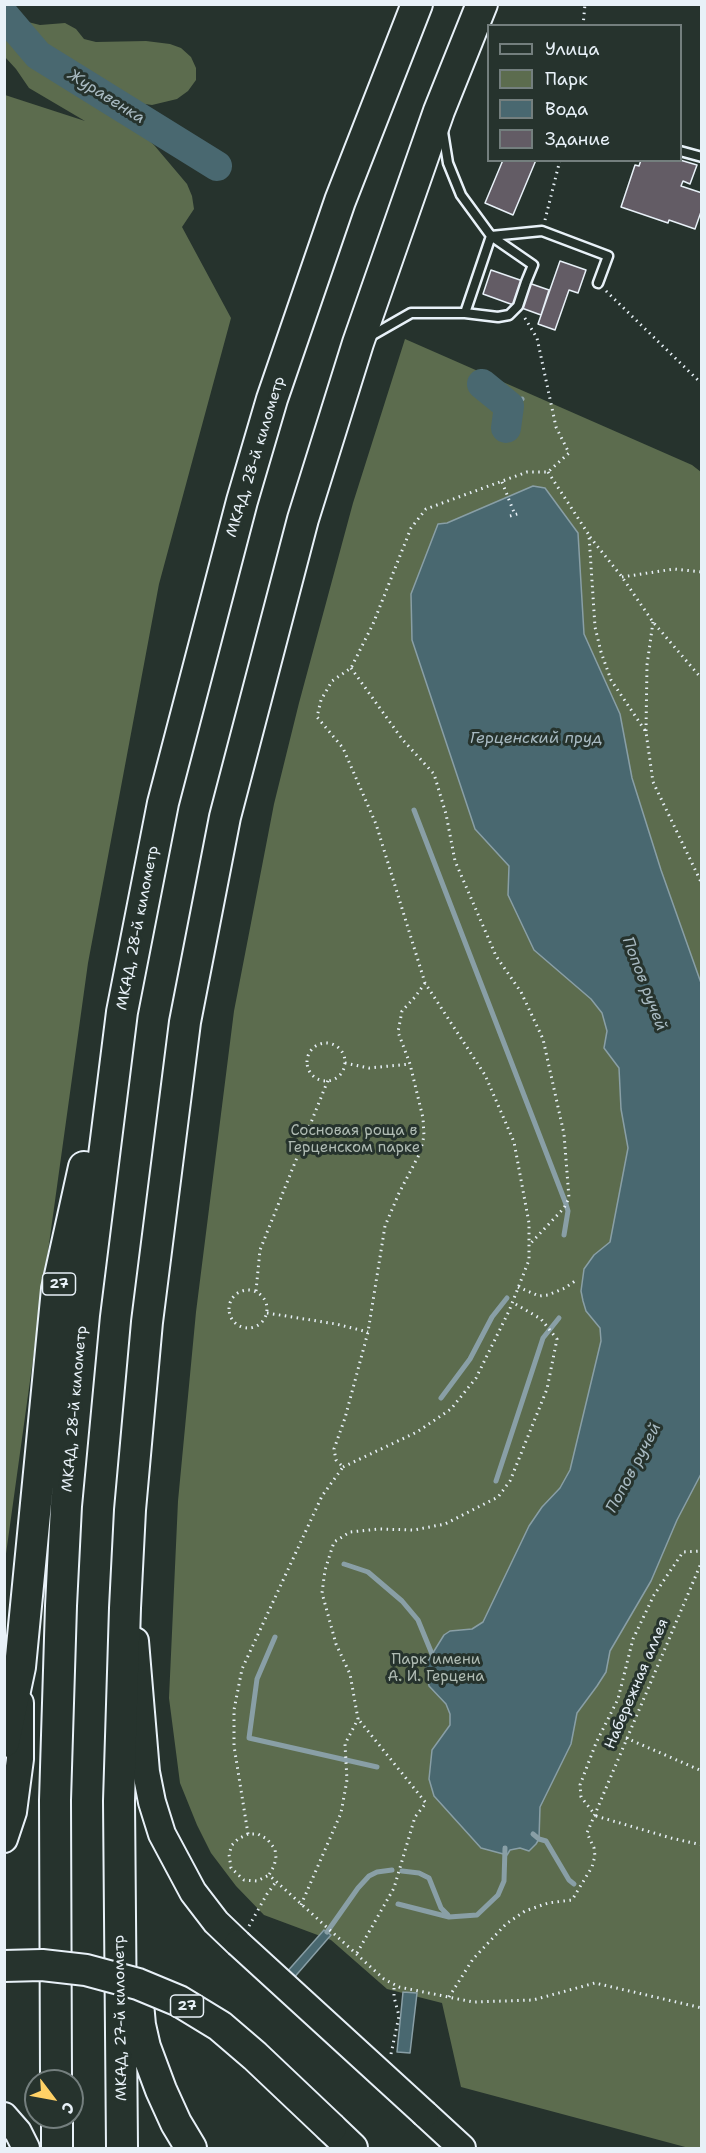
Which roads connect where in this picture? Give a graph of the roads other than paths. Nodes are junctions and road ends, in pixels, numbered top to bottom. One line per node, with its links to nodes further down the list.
1 (417, 4): 10 (highway, МКАД, 28-й километр)
2 (483, 4): 3 (highway)
3 (439, 111): 6 (lane); 9 (highway)
4 (682, 151): 5 (lane)
5 (702, 156)
6 (491, 236): 7 (lane); 8 (lane); 8 (lane)
7 (598, 283)
8 (465, 313): 9 (lane)
9 (358, 343): 11 (highway)
10 (141, 908): 12 (highway, 27); 17 (highway, МКАД, 28-й километр)
11 (130, 1510): 14 (highway); 25 (main road, bridge)
12 (20, 1667): 13 (highway, 27); 15 (main road)
13 (4, 1742)
14 (119, 1801): 23 (highway, МКАД, 27-й километр); 24 (highway)
15 (4, 1839)
16 (4, 1966): 20 (highway, 27, bridge)
17 (56, 2069)
18 (4, 2116): 21 (main road)
19 (57, 2129): 22 (highway)
20 (342, 2138)
21 (26, 2148)
22 (57, 2148)
23 (122, 2148)
24 (191, 2148)
25 (462, 2148)

